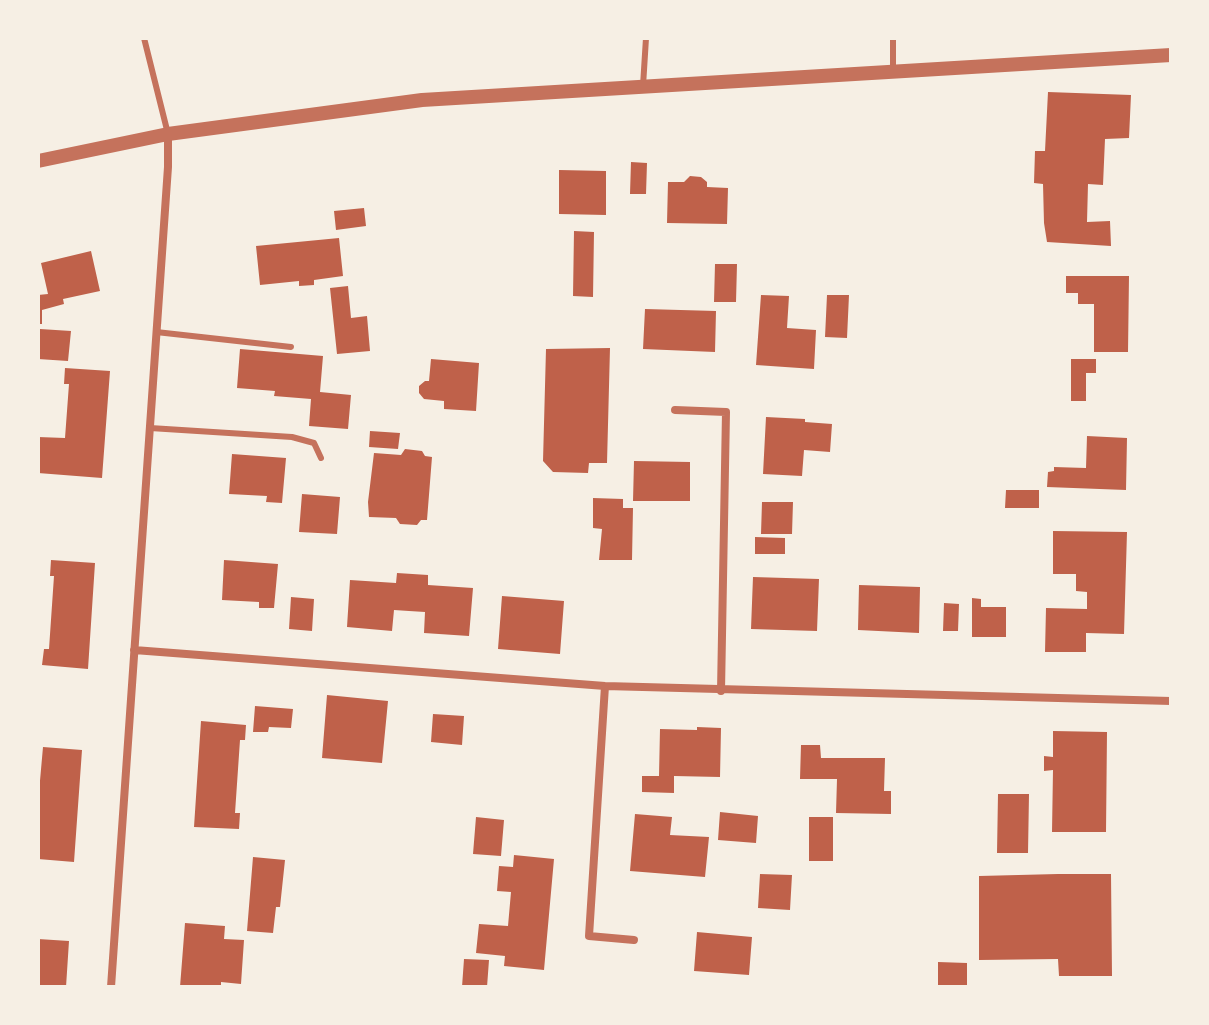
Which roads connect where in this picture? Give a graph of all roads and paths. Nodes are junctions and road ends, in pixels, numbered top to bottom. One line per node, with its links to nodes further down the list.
1 (144, 38): 7 (lane)
2 (646, 38): 6 (lane)
3 (893, 38): 5 (lane)
4 (1171, 55): 5 (street)
5 (892, 73): 6 (street)
6 (643, 86): 7 (street)
7 (168, 134): 8 (street); 9 (street)
8 (38, 161)
9 (156, 332): 10 (lane); 12 (street)
10 (291, 347)
11 (675, 410): 16 (street)
12 (150, 428): 13 (lane); 14 (street)
13 (321, 458)
14 (134, 650): 15 (street); 19 (street)
15 (605, 686): 16 (street); 18 (street)
16 (721, 691): 17 (street)
17 (1171, 701)
18 (634, 940)
19 (111, 987)

